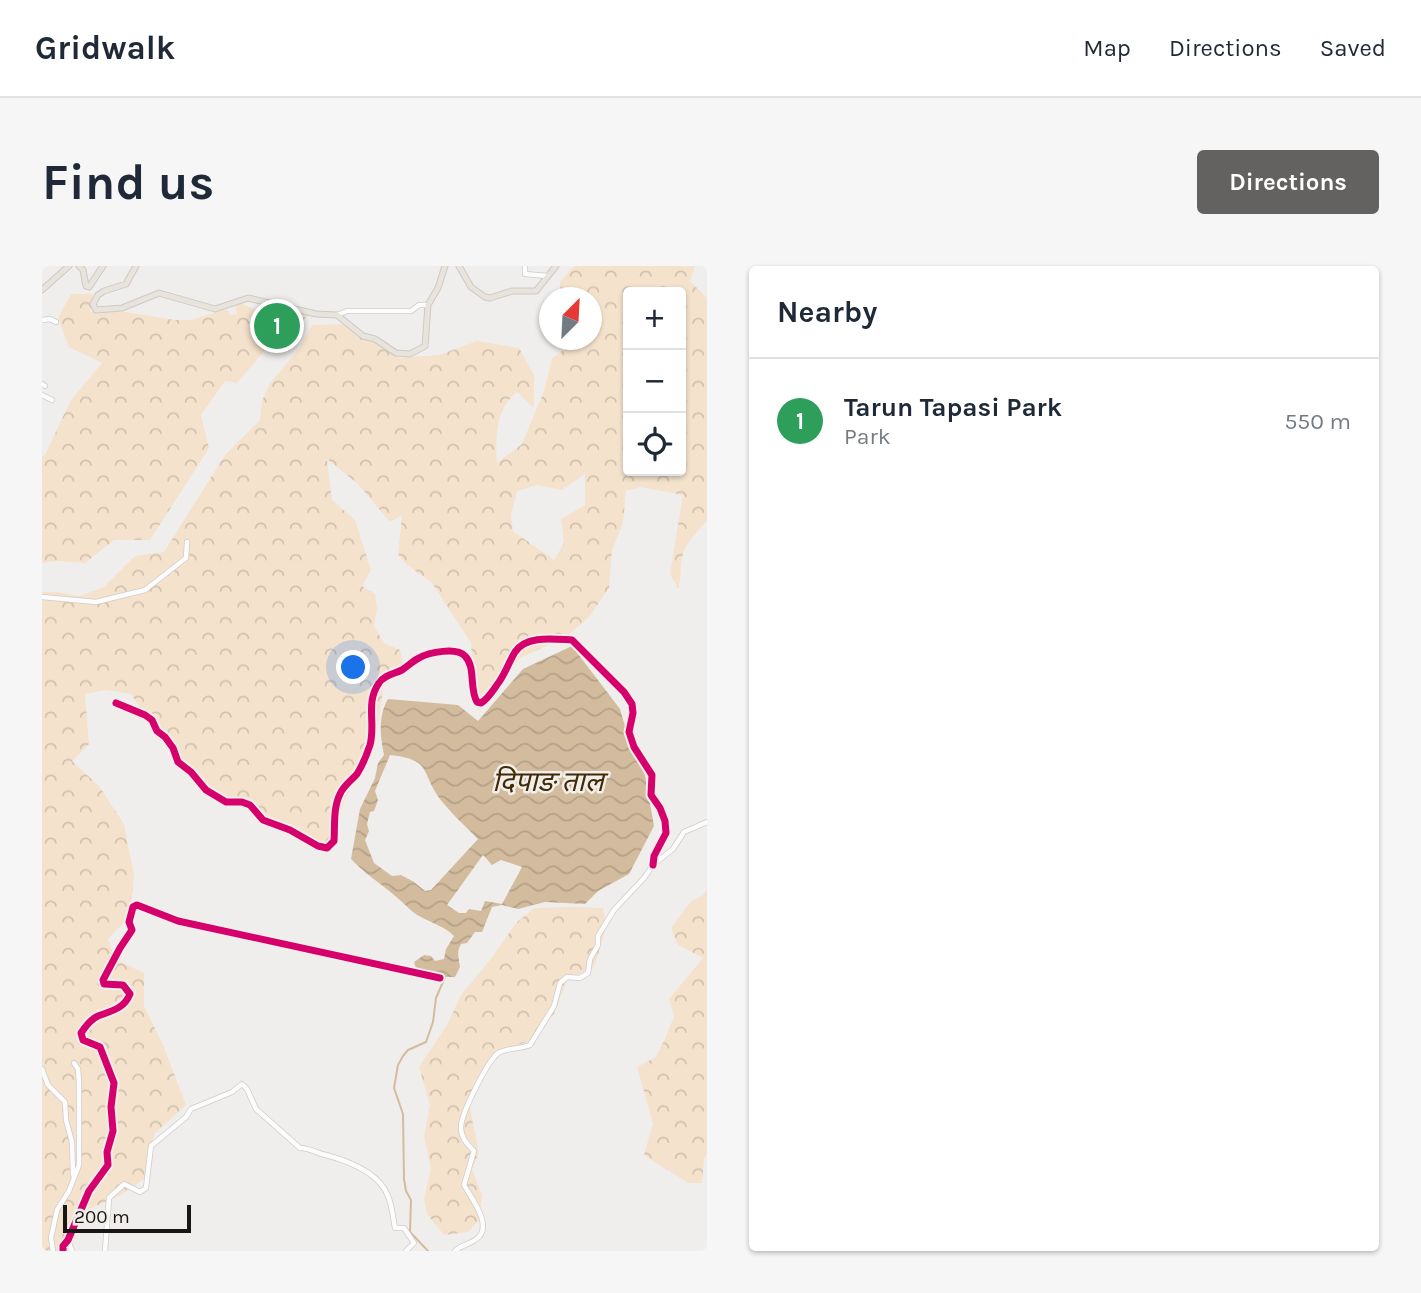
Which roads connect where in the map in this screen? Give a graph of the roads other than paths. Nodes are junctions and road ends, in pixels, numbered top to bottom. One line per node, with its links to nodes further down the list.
1 (69, 266): 10 (main road)
2 (79, 266): 3 (main road)
3 (103, 266)
4 (136, 266): 12 (main road)
5 (445, 266): 11 (main road)
6 (459, 266): 9 (main road)
7 (525, 266): 9 (street)
8 (556, 266): 9 (main road)
9 (548, 276)
10 (42, 290)
11 (428, 305): 12 (street); 12 (main road)
12 (337, 315)
13 (42, 320): 14 (street)
14 (56, 322)
15 (42, 396): 16 (street)
16 (51, 400)
17 (187, 542): 18 (street)
18 (42, 597)
19 (116, 703): 21 (street)
20 (707, 822): 21 (street)
21 (653, 865): 32 (street)
22 (440, 978): 26 (street)
23 (74, 1063): 25 (street)
24 (42, 1069): 25 (street)
25 (73, 1177): 27 (street)
26 (68, 1240): 28 (street); 29 (street)
27 (53, 1251)
28 (63, 1251)
29 (72, 1251)
30 (105, 1251): 31 (street)
31 (406, 1251)
32 (455, 1251)

